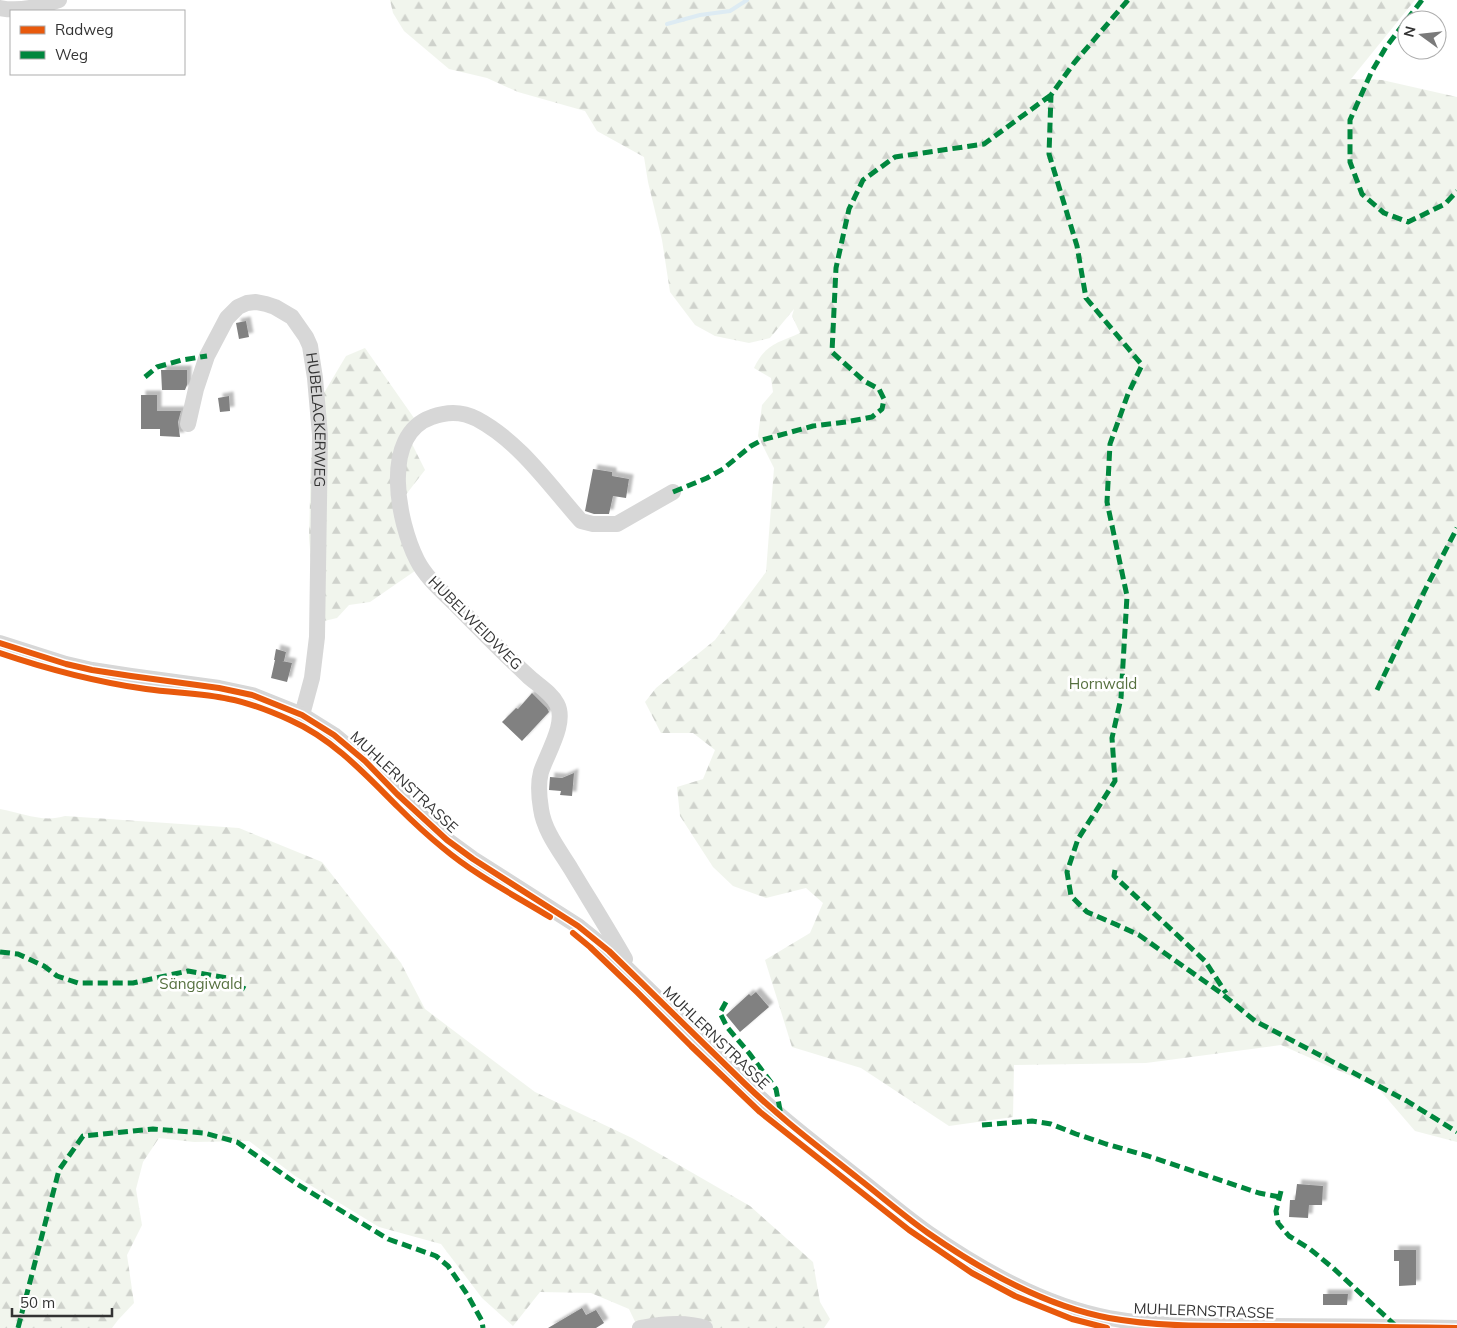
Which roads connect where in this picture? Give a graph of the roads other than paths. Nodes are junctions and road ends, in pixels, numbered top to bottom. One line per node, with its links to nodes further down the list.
1 (59, 0): 2 (street)
2 (0, 8)
3 (188, 424): 6 (street, HUBELACKERWEG)
4 (674, 492): 7 (street, HUBELWEIDWEG)
5 (0, 643): 6 (street, MUHLERNSTRASSE)
6 (302, 715): 7 (street, MUHLERNSTRASSE)
7 (637, 978): 8 (street, MUHLERNSTRASSE)
8 (1220, 1327): 11 (street, MUHLERNSTRASSE)
9 (640, 1328): 10 (street)
10 (705, 1328)
11 (1457, 1328)

